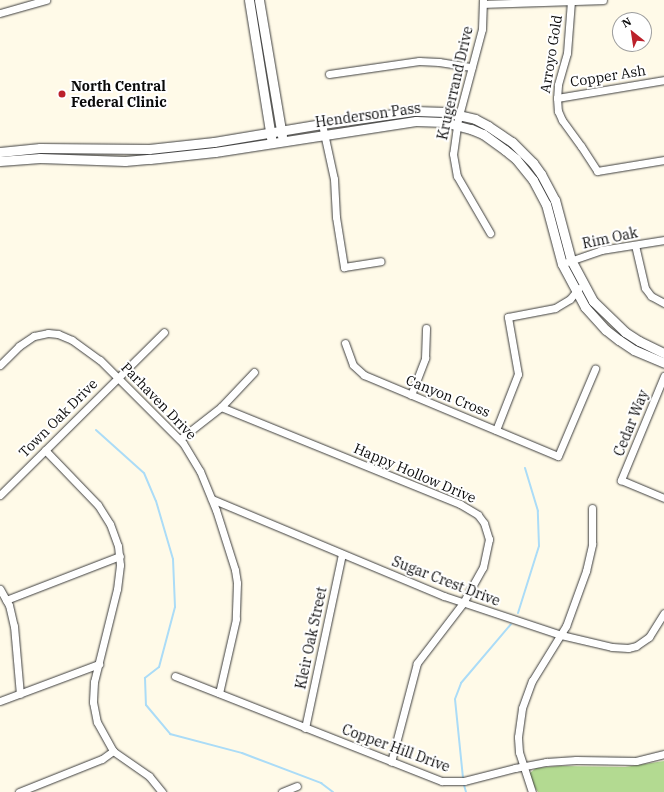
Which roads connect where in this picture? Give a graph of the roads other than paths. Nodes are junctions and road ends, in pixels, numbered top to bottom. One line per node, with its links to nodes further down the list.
1 (46, 0): 7 (street)
2 (250, 0): 16 (street)
3 (259, 0): 15 (street)
4 (603, 0): 5 (street)
5 (571, 1): 6 (street); 11 (street, Arroyo Gold)
6 (484, 2): 8 (street, Krugerrand Drive)
7 (0, 14)
8 (472, 67): 9 (street); 12 (street, Krugerrand Drive)
9 (329, 74)
10 (664, 80): 11 (street, Copper Ash)
11 (557, 98): 21 (street, Arroyo Gold)
12 (459, 115): 13 (street, Henderson Pass); 14 (street, Krugerrand Drive); 26 (street, Henderson Pass)
13 (322, 124): 15 (street, Henderson Pass); 17 (street)
14 (458, 125): 17 (street, Henderson Pass); 23 (street, Krugerrand Drive); 28 (street, Henderson Pass)
15 (281, 130): 16 (street, Henderson Pass); 18 (street)
16 (270, 132): 19 (street); 20 (street, Henderson Pass)
17 (324, 134): 18 (street, Henderson Pass); 27 (street)
18 (283, 142): 19 (street, Henderson Pass)
19 (272, 143): 22 (street, Henderson Pass)
20 (0, 152)
21 (664, 160)
22 (0, 161)
23 (490, 233)
24 (664, 240): 25 (street, Rim Oak)
25 (635, 245): 26 (street, Rim Oak); 31 (street)
26 (571, 260): 28 (street, Rim Oak); 29 (street, Henderson Pass)
27 (381, 261)
28 (562, 264): 30 (street, Henderson Pass)
29 (582, 283): 30 (street); 35 (street, Henderson Pass)
30 (576, 293): 36 (street, Henderson Pass); 44 (street)
31 (664, 303)
32 (426, 328): 42 (street)
33 (164, 332): 41 (street, Town Oak Drive)
34 (345, 343): 42 (street, Canyon Cross)
35 (664, 353)
36 (664, 363)
37 (0, 365): 41 (street, Parhaven Drive)
38 (595, 369): 44 (street, Canyon Cross)
39 (254, 372): 43 (street)
40 (664, 376): 48 (street, Cedar Way)
41 (117, 377): 45 (street, Parhaven Drive); 46 (street, Town Oak Drive)
42 (411, 395): 44 (street, Canyon Cross)
43 (221, 407): 45 (street); 55 (street, Happy Hollow Drive)
44 (496, 430)
45 (180, 438): 49 (street, Parhaven Drive)
46 (45, 450): 47 (street, Town Oak Drive); 52 (street)
47 (0, 495)
48 (664, 498)
49 (212, 499): 51 (street, Sugar Crest Drive); 60 (street, Parhaven Drive)
50 (592, 508): 57 (street)
51 (342, 554): 55 (street, Sugar Crest Drive); 63 (street, Kleir Oak Street)
52 (120, 556): 54 (street); 58 (street)
53 (0, 589): 54 (street)
54 (6, 600): 61 (street)
55 (462, 603): 57 (street, Sugar Crest Drive); 66 (street, Happy Hollow Drive)
56 (664, 613): 57 (street, Sugar Crest Drive)
57 (561, 635): 67 (street)
58 (99, 664): 61 (street); 64 (street)
59 (175, 676): 60 (street, Copper Hill Drive)
60 (219, 693): 63 (street, Copper Hill Drive)
61 (20, 694): 62 (street)
62 (0, 702)
63 (305, 728): 66 (street, Copper Hill Drive)
64 (113, 751): 69 (street); 70 (street)
65 (664, 754): 67 (street, Copper Hill Drive)
66 (391, 762): 67 (street, Copper Hill Drive)
67 (523, 766): 72 (street)
68 (297, 786): 71 (street)
69 (20, 792)
70 (162, 792)
71 (282, 792)
72 (532, 792)

